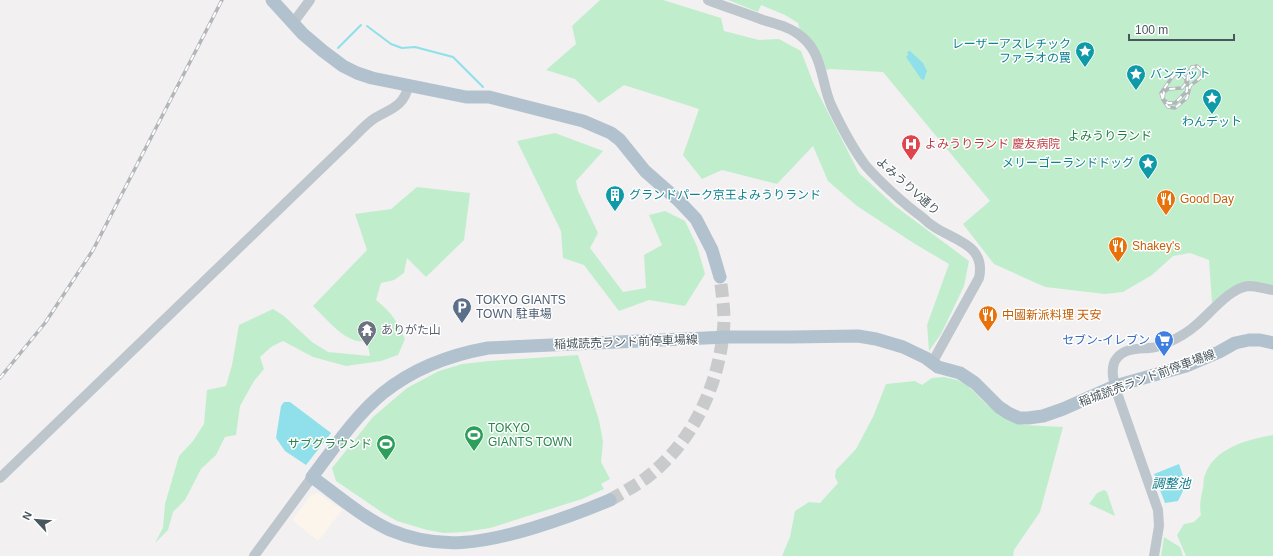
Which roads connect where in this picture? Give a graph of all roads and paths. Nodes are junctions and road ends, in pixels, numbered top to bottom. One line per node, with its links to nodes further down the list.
1 (272, 0): 4 (main road)
2 (310, 0): 4 (street)
3 (708, 0): 9 (street, よみうりV通り)
4 (293, 23): 5 (main road)
5 (409, 85): 6 (main road); 12 (street)
6 (720, 277)
7 (1273, 290): 10 (street)
8 (1273, 343): 10 (main road, 稲城読売ランド前停車場線)
9 (932, 363): 10 (main road, 稲城読売ランド前停車場線); 11 (main road, 稲城読売ランド前停車場線)
10 (1115, 386): 15 (street)
11 (312, 476): 13 (main road); 14 (street)
12 (0, 478)
13 (610, 500)
14 (254, 556)
15 (1154, 556)

